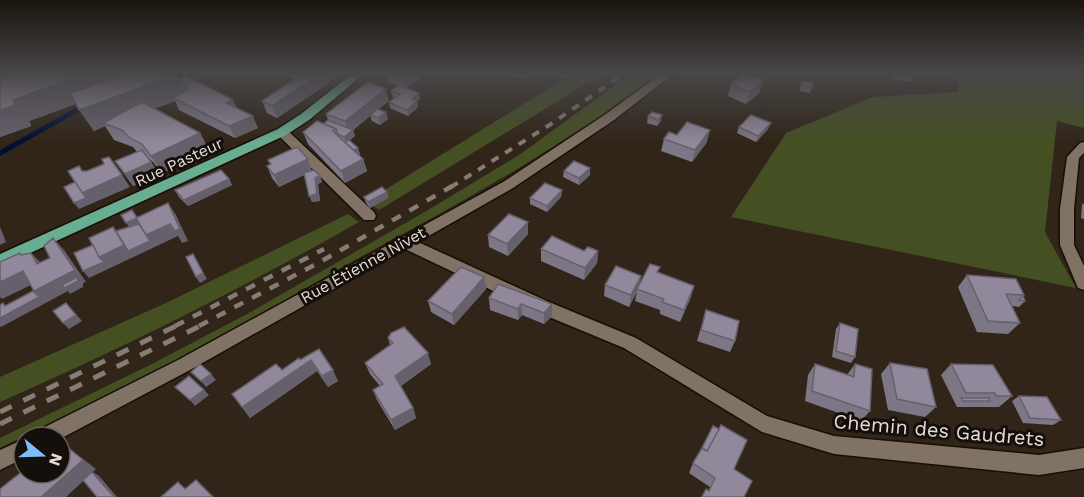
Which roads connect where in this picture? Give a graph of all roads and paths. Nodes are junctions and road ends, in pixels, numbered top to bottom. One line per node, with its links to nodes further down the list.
1 (331, 96): 3 (main road, Rue Pasteur)
2 (638, 96): 6 (street, Rue Étienne Nivet)
3 (282, 132): 5 (street); 7 (main road, Rue Pasteur)
4 (1084, 146): 8 (street)
5 (369, 216)
6 (404, 242): 9 (street, Rue Étienne Nivet); 10 (street, Chemin des Gaudrets)
7 (0, 261)
8 (1084, 284)
9 (67, 425)
10 (1084, 458)

